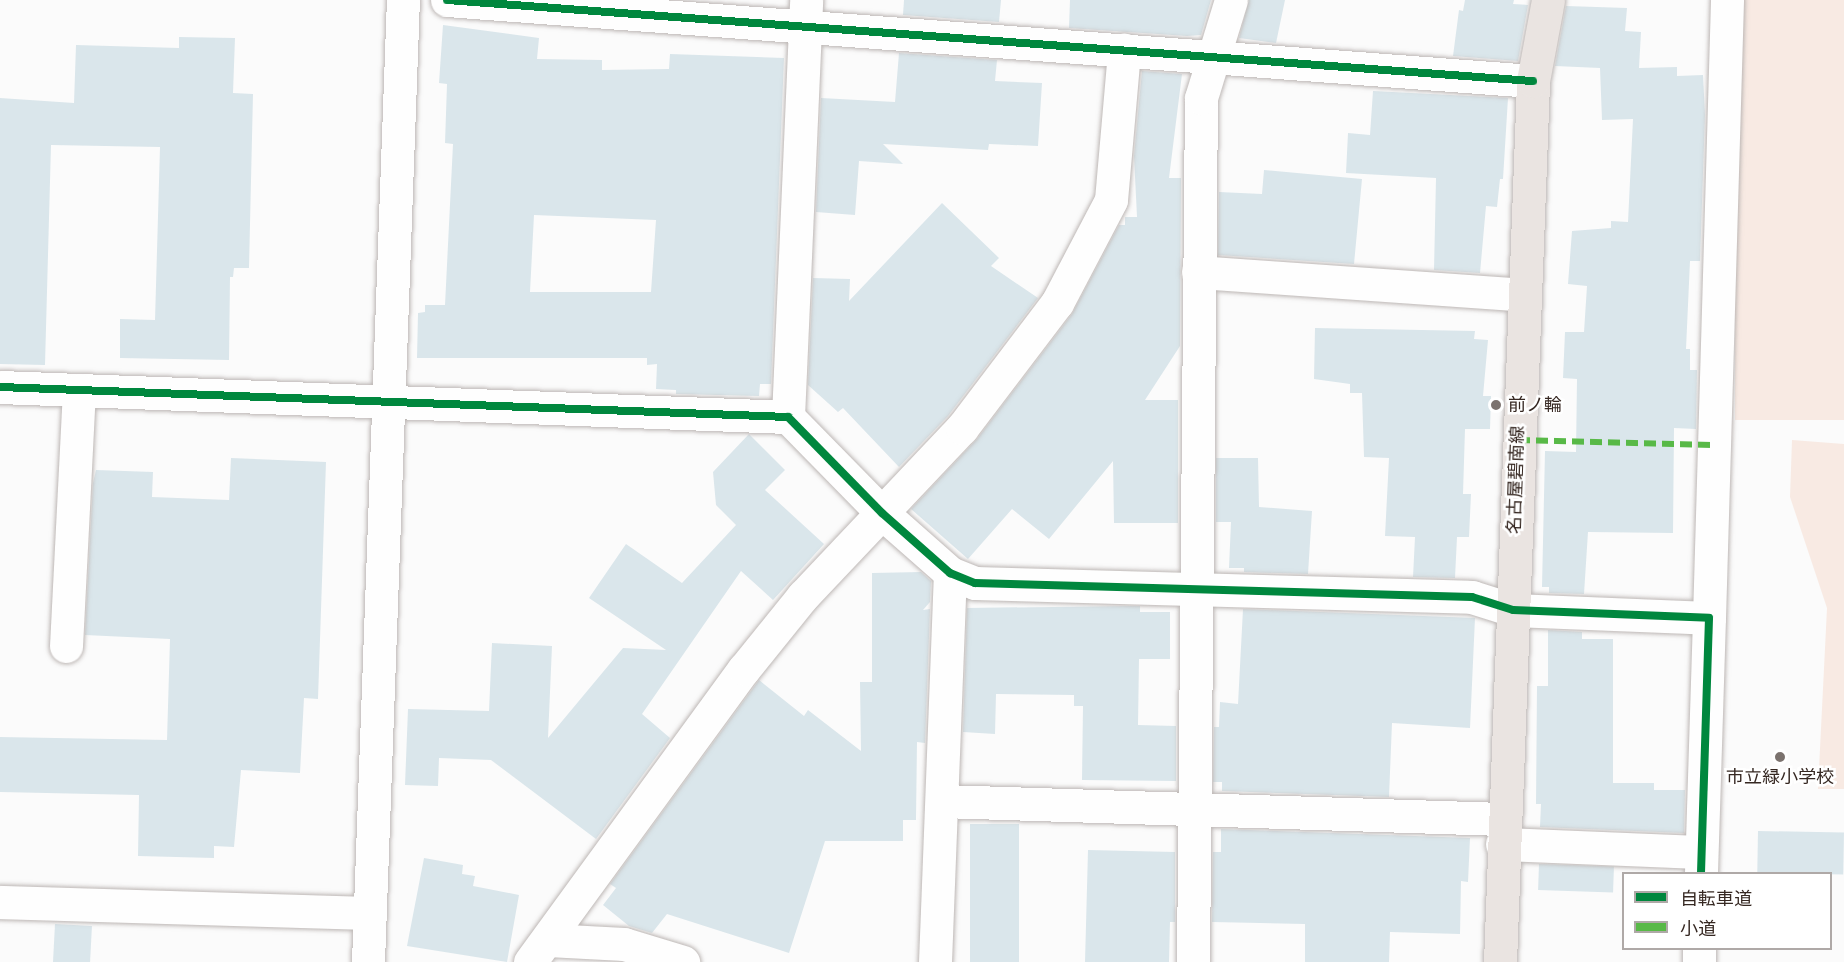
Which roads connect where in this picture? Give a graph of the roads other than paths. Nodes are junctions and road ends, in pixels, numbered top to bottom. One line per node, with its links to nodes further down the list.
1 (403, 0): 14 (street)
2 (447, 0): 6 (street)
3 (1231, 0): 8 (street)
4 (1548, 0): 9 (main road, 名古屋碧南線)
5 (1727, 0): 20 (street)
6 (805, 13): 7 (street); 15 (street)
7 (1124, 50): 8 (street); 16 (street)
8 (1217, 56): 9 (street); 10 (street)
9 (1533, 81): 11 (main road, 名古屋碧南線)
10 (1198, 272): 11 (street); 18 (street)
11 (1523, 295): 19 (main road, 名古屋碧南線)
12 (0, 387): 13 (street)
13 (79, 390): 14 (street); 21 (street)
14 (388, 399): 15 (street); 27 (street)
15 (788, 417): 16 (street)
16 (882, 513): 17 (street); 28 (street)
17 (950, 573): 18 (street); 22 (street)
18 (1197, 587): 19 (street); 23 (street)
19 (1513, 610): 20 (street); 24 (main road, 名古屋碧南線)
20 (1709, 618): 25 (street)
21 (66, 646)
22 (942, 801): 23 (street); 31 (street)
23 (1196, 808): 24 (street); 32 (street)
24 (1502, 831): 25 (street); 33 (main road, 名古屋碧南線)
25 (1701, 863)
26 (0, 902): 27 (street)
27 (369, 912): 29 (street)
28 (539, 951): 30 (street)
29 (368, 962)
30 (683, 962)
31 (935, 962)
32 (1193, 962)
33 (1500, 962)

